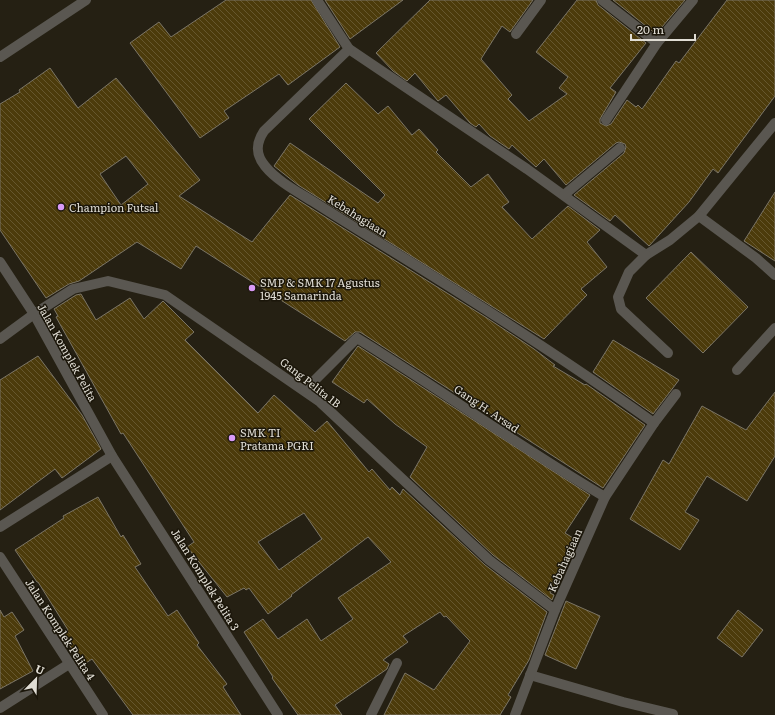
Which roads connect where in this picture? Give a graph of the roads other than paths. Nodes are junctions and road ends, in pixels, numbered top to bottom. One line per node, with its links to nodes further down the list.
1 (86, 0): 9 (street)
2 (317, 0): 8 (street)
3 (541, 0): 6 (street)
4 (602, 0): 7 (street)
5 (693, 0): 7 (street)
6 (516, 34)
7 (657, 43): 10 (street)
8 (349, 49): 13 (street); 25 (street, Kebahagiaan)
9 (0, 57)
10 (606, 120)
11 (775, 123): 14 (street)
12 (620, 148): 13 (street)
13 (564, 195): 15 (street)
14 (699, 216): 15 (street); 17 (street)
15 (646, 255): 21 (street)
16 (0, 262): 18 (street, Jalan Komplek Pelita)
17 (775, 275)
18 (34, 314): 20 (street, Gang Pelita 1B); 23 (street, Gang Pelita 1B); 26 (street, Jalan Komplek Pelita)
19 (775, 328): 22 (street)
20 (0, 339)
21 (668, 353)
22 (737, 370)
23 (305, 390): 27 (street, Gang H. Arsad); 30 (street, Gang Pelita 1B)
24 (676, 394): 25 (street, Kebahagiaan)
25 (654, 423): 27 (street, Kebahagiaan)
26 (112, 456): 28 (street); 37 (street, Jalan Komplek Pelita 3)
27 (605, 497): 30 (street, Kebahagiaan)
28 (0, 527)
29 (0, 557): 32 (street, Jalan Komplek Pelita 4)
30 (555, 610): 33 (street, Kebahagiaan)
31 (397, 663): 38 (street)
32 (69, 664): 34 (street); 36 (street, Jalan Komplek Pelita 4)
33 (530, 675): 35 (street); 39 (street, Kebahagiaan)
34 (0, 708)
35 (673, 714)
36 (103, 715)
37 (278, 715)
38 (371, 715)
39 (515, 715)

